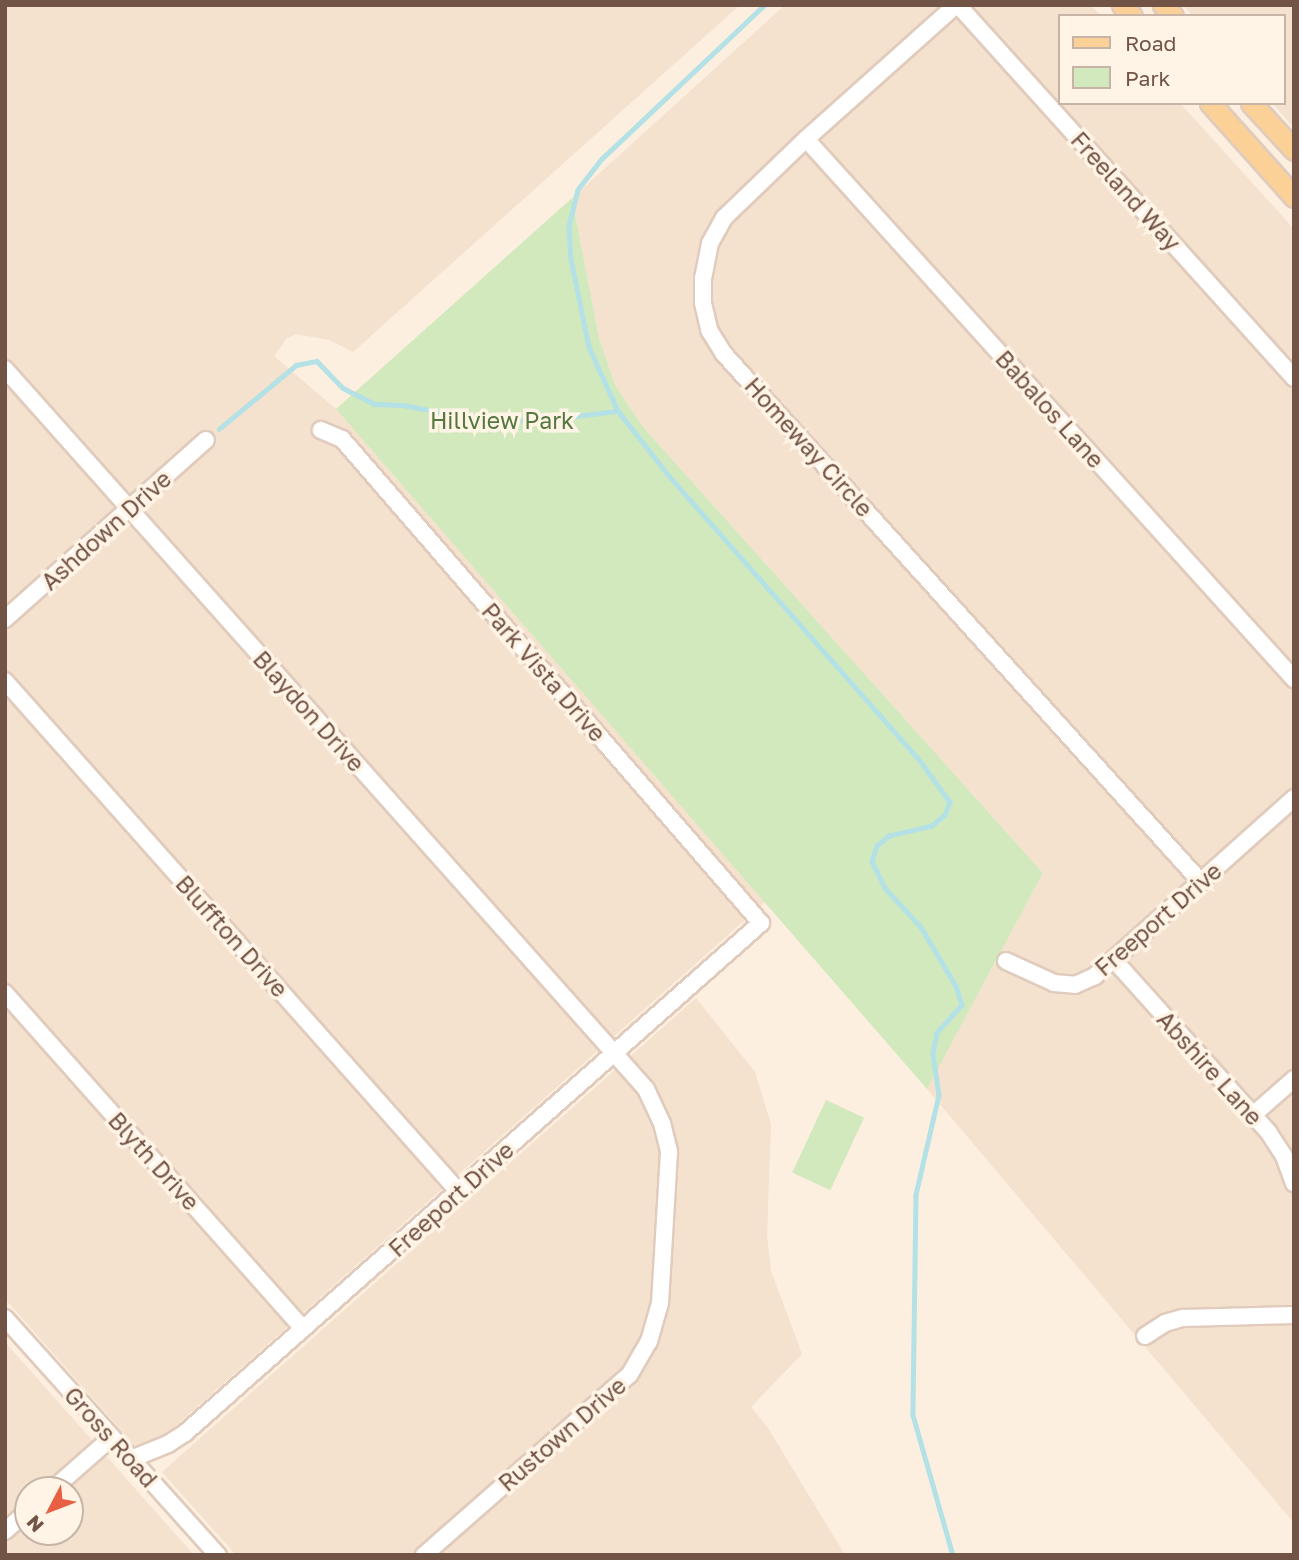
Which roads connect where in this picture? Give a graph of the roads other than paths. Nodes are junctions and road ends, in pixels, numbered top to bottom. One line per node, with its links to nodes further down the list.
1 (957, 5): 4 (street, Homeway Circle); 8 (street, Freeland Way)
2 (1212, 105): 6 (main road)
3 (1253, 105): 5 (main road)
4 (806, 139): 13 (street, Babalos Lane); 16 (street, Homeway Circle)
5 (1294, 150)
6 (1294, 197)
7 (5, 369): 11 (street, Blaydon Drive)
8 (1294, 378)
9 (321, 430): 17 (street, Park Vista Drive)
10 (206, 440): 11 (street, Ashdown Drive)
11 (129, 509): 12 (street, Ashdown Drive); 21 (street, Blaydon Drive)
12 (5, 619)
13 (1294, 679)
14 (5, 681): 25 (street, Bluffton Drive)
15 (1294, 798): 16 (street, Freeport Drive)
16 (1201, 882): 18 (street, Freeport Drive)
17 (761, 923): 21 (street, Freeport Drive)
18 (1114, 960): 19 (street, Freeport Drive); 23 (street, Abshire Lane)
19 (1006, 961)
20 (5, 993): 28 (street, Blyth Drive)
21 (614, 1052): 25 (street, Freeport Drive); 34 (street, Rustown Drive)
22 (1294, 1079): 23 (street)
23 (1253, 1115): 24 (street, Abshire Lane)
24 (1294, 1183)
25 (458, 1191): 28 (street, Freeport Drive)
26 (1294, 1315): 29 (street)
27 (5, 1318): 30 (street, Gross Road)
28 (303, 1329): 31 (street, Freeport Drive)
29 (1145, 1336)
30 (111, 1438): 31 (street, Gross Road); 32 (street)
31 (131, 1459): 33 (street, Gross Road)
32 (68, 1476)
33 (218, 1555)
34 (424, 1555)

